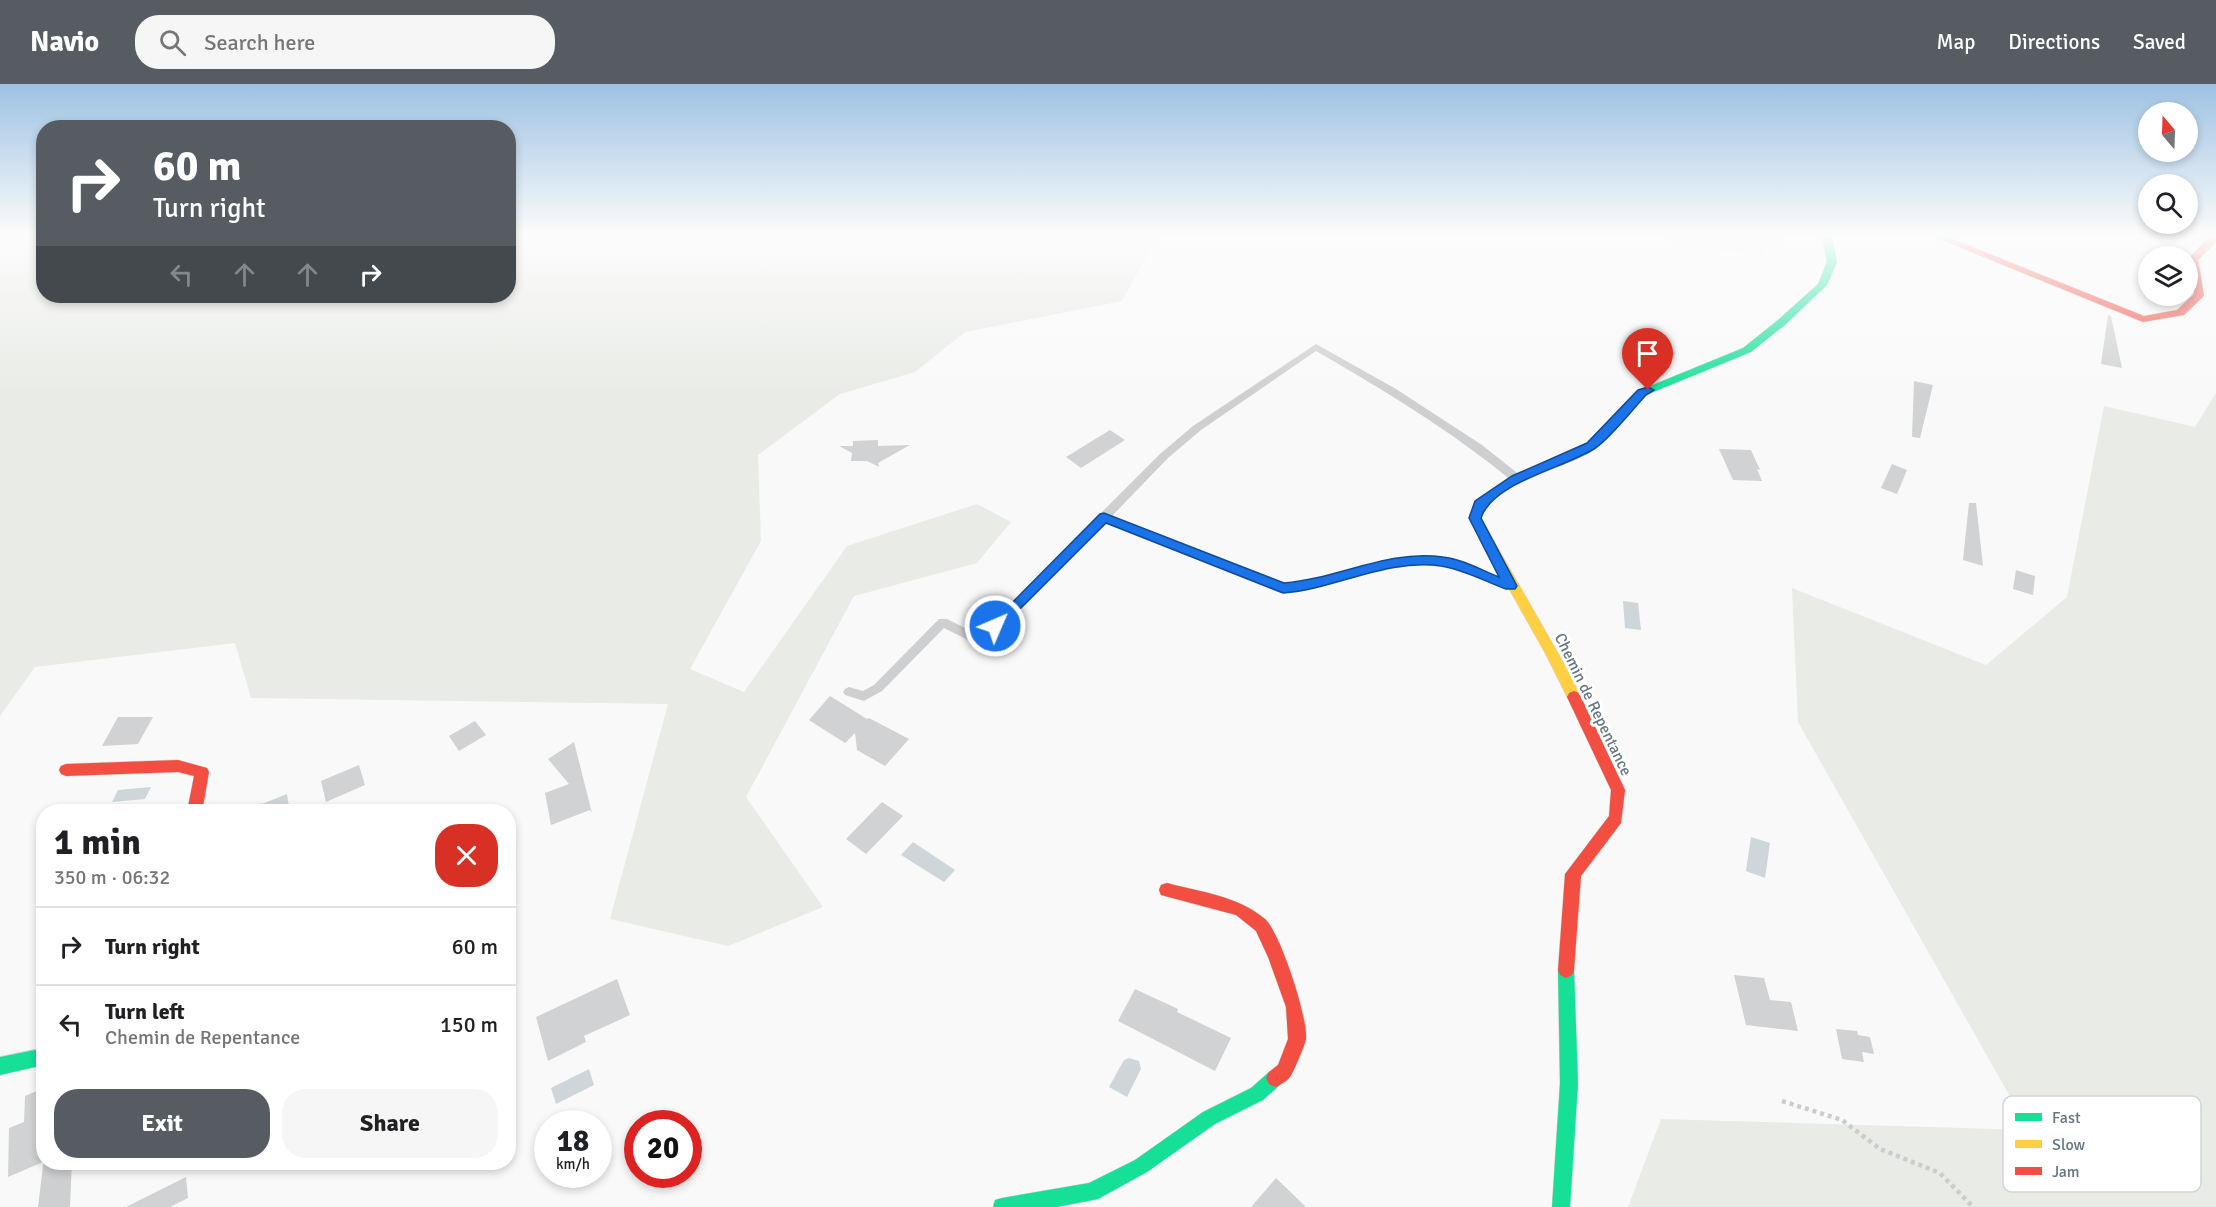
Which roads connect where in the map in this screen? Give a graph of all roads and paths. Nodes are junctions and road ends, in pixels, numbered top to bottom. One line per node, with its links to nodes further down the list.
1 (1818, 288): 4 (street, Chemin de Repentance)
2 (2067, 288): 3 (street)
3 (2198, 288)
4 (1517, 479): 5 (lane); 6 (street, Chemin de Repentance)
5 (1104, 517): 6 (lane); 7 (lane)
6 (1511, 586): 17 (street, Chemin de Repentance)
7 (849, 692)
8 (66, 770): 9 (street)
9 (196, 804)
10 (1167, 890): 16 (street)
11 (36, 1058): 12 (street)
12 (0, 1066)
13 (1782, 1101): 18 (path)
14 (56, 1170): 15 (street)
15 (54, 1207)
16 (1002, 1207)
17 (1561, 1207)
18 (1972, 1207)

